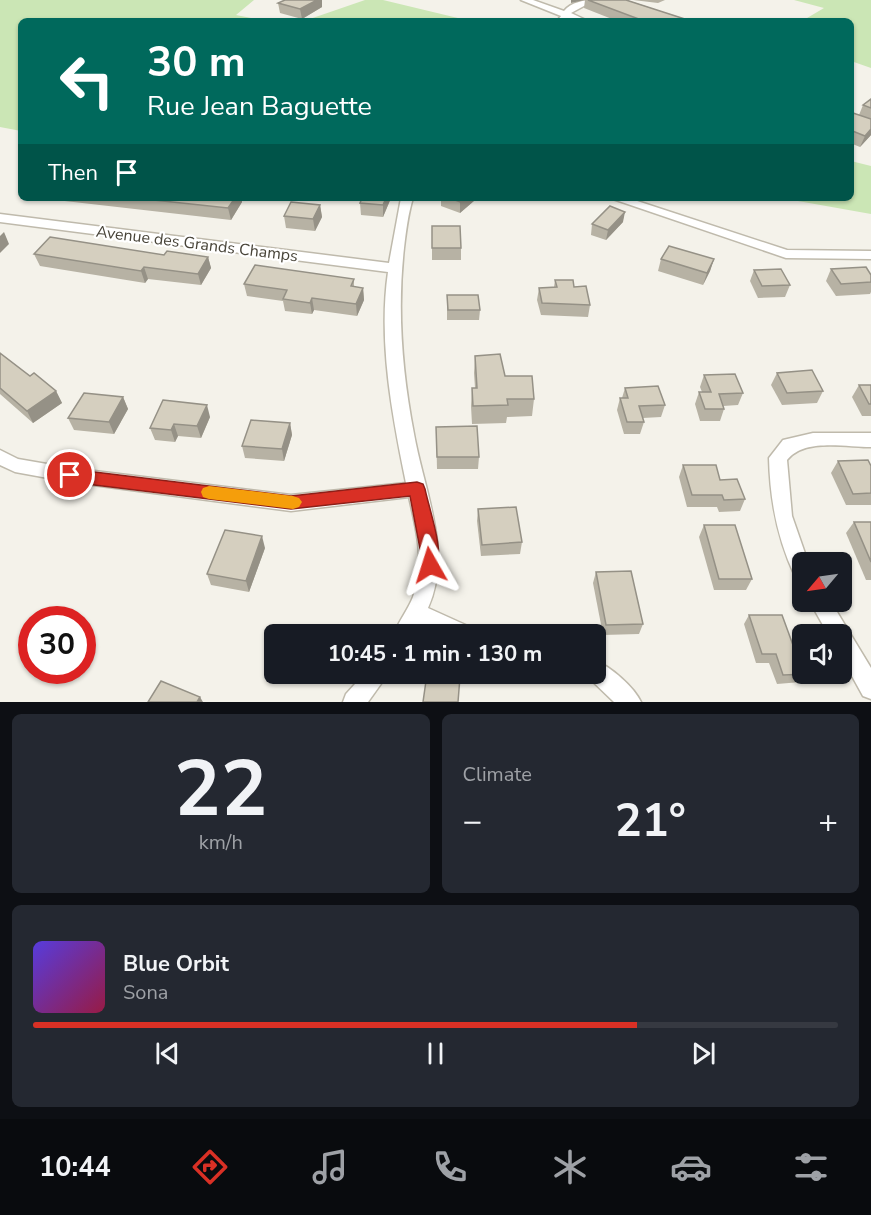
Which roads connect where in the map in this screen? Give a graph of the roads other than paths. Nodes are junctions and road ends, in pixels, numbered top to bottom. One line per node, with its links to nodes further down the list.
1 (525, 0): 3 (street)
2 (591, 0): 3 (street)
3 (563, 18)
4 (406, 201): 8 (street)
5 (625, 201): 7 (street)
6 (0, 218): 8 (street, Avenue des Grands Champs)
7 (871, 255)
8 (393, 268): 11 (street)
9 (871, 440): 12 (street)
10 (0, 457): 11 (street)
11 (417, 489): 13 (street)
12 (794, 552)
13 (416, 614): 14 (street); 15 (street)
14 (410, 624)
15 (440, 624)
16 (852, 656): 19 (street)
17 (606, 680): 21 (street)
18 (369, 684): 20 (street)
19 (871, 688)
20 (354, 702)
21 (630, 702)

